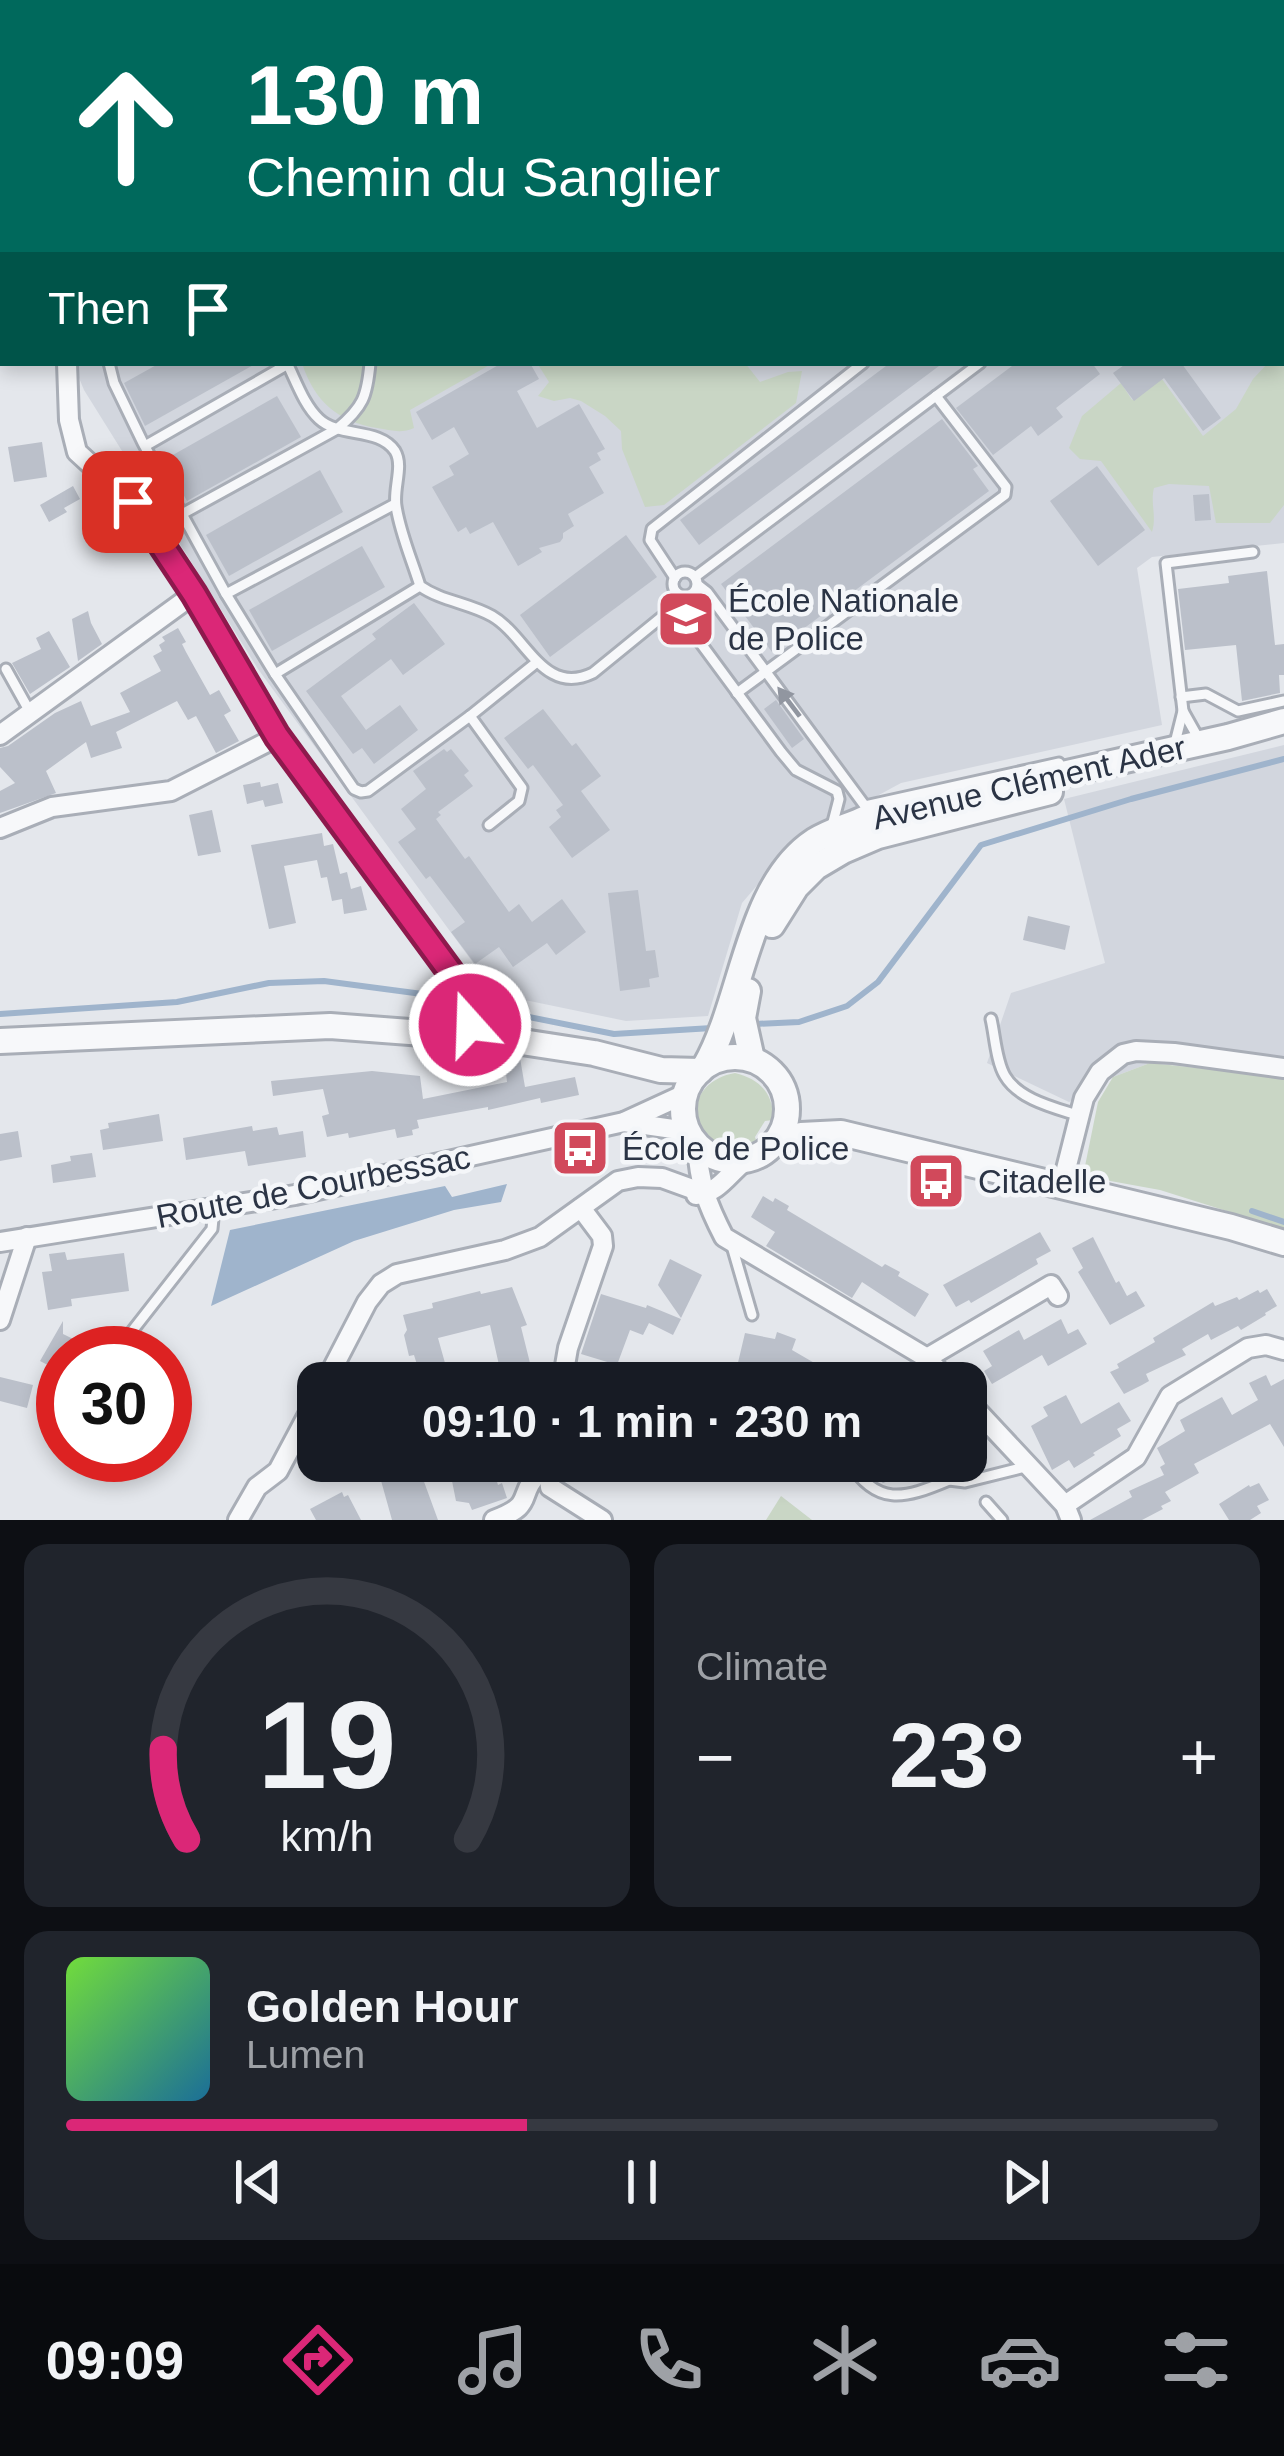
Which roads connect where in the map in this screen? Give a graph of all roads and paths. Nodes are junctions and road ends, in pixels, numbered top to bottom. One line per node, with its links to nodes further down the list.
1 (67, 366): 18 (street)
2 (110, 366): 10 (lane)
3 (282, 366): 10 (lane)
4 (289, 366): 9 (lane)
5 (370, 366): 9 (lane)
6 (859, 366): 14 (lane)
7 (976, 366): 8 (lane)
8 (936, 396): 15 (lane); 23 (lane)
9 (337, 429): 11 (lane); 12 (lane)
10 (145, 446): 12 (lane)
11 (395, 504): 16 (lane); 19 (lane)
12 (182, 514): 19 (lane)
13 (1253, 552): 26 (lane)
14 (675, 578): 15 (lane); 17 (lane)
15 (696, 581): 17 (lane); 23 (lane)
16 (420, 586): 21 (lane); 24 (lane)
17 (677, 593): 20 (lane)
18 (194, 594): 29 (street); 33 (street)
19 (226, 594): 24 (lane)
20 (674, 607): 21 (lane); 25 (lane)
21 (537, 662): 30 (lane)
22 (6, 669): 29 (lane)
23 (765, 670): 25 (lane); 36 (lane, one-way to 23)
24 (275, 674): 30 (lane)
25 (737, 693): 37 (lane)
26 (1181, 697): 27 (lane); 28 (lane)
27 (1284, 701)
28 (1183, 711): 34 (lane); 35 (lane)
29 (31, 713): 32 (street)
30 (470, 716): 39 (lane)
31 (1284, 726): 34 (street, Avenue Clément Ader); 42 (street, Avenue Clément Ader)
32 (0, 735)
33 (277, 736): 40 (street); 44 (street)
34 (1201, 742): 35 (street, Avenue Clément Ader)
35 (1174, 749): 38 (street, Avenue Clément Ader)
36 (829, 757): 37 (lane); 38 (lane)
37 (816, 779): 41 (lane)
38 (866, 812): 41 (street, Avenue Clément Ader); 42 (lane)
39 (489, 824)
40 (0, 828)
41 (829, 835): 48 (street, Avenue Clément Ader)
42 (816, 867): 46 (street, Avenue Clément Ader)
43 (992, 1019): 50 (lane)
44 (471, 1035): 45 (street); 48 (street)
45 (0, 1041)
46 (752, 1059): 48 (street); 49 (street)
47 (1284, 1068): 50 (street)
48 (694, 1080): 51 (street, Route de Courbessac); 53 (street)
49 (785, 1093): 52 (street); 54 (street)
50 (1080, 1116): 56 (street)
51 (624, 1122): 53 (street, Route de Courbessac); 58 (street, Route de Courbessac)
52 (841, 1133): 54 (street); 56 (street)
53 (693, 1140): 55 (street); 57 (street)
54 (776, 1142): 55 (street)
55 (745, 1161): 57 (street)
56 (1062, 1185): 63 (street)
57 (706, 1194): 59 (street); 61 (street)
58 (214, 1208): 60 (street, Route de Courbessac); 67 (lane)
59 (581, 1208): 70 (street); 71 (street)
60 (27, 1237): 62 (street, Route de Courbessac); 66 (street)
61 (730, 1241): 65 (lane); 69 (street)
62 (0, 1242)
63 (1284, 1243)
64 (1058, 1296): 69 (street)
65 (752, 1316)
66 (0, 1320)
67 (136, 1326)
68 (1284, 1350): 82 (street)
69 (927, 1358): 72 (street)
70 (336, 1362)
71 (566, 1362)
72 (931, 1362)
73 (987, 1422): 75 (street)
74 (297, 1435): 83 (street)
75 (1029, 1466): 76 (lane); 82 (street)
76 (987, 1476)
77 (530, 1482): 84 (street)
78 (550, 1482): 85 (street)
79 (864, 1482): 80 (lane)
80 (944, 1482)
81 (986, 1502): 86 (lane)
82 (1068, 1512)
83 (238, 1520)
84 (494, 1520)
85 (602, 1520)
86 (1002, 1520)

